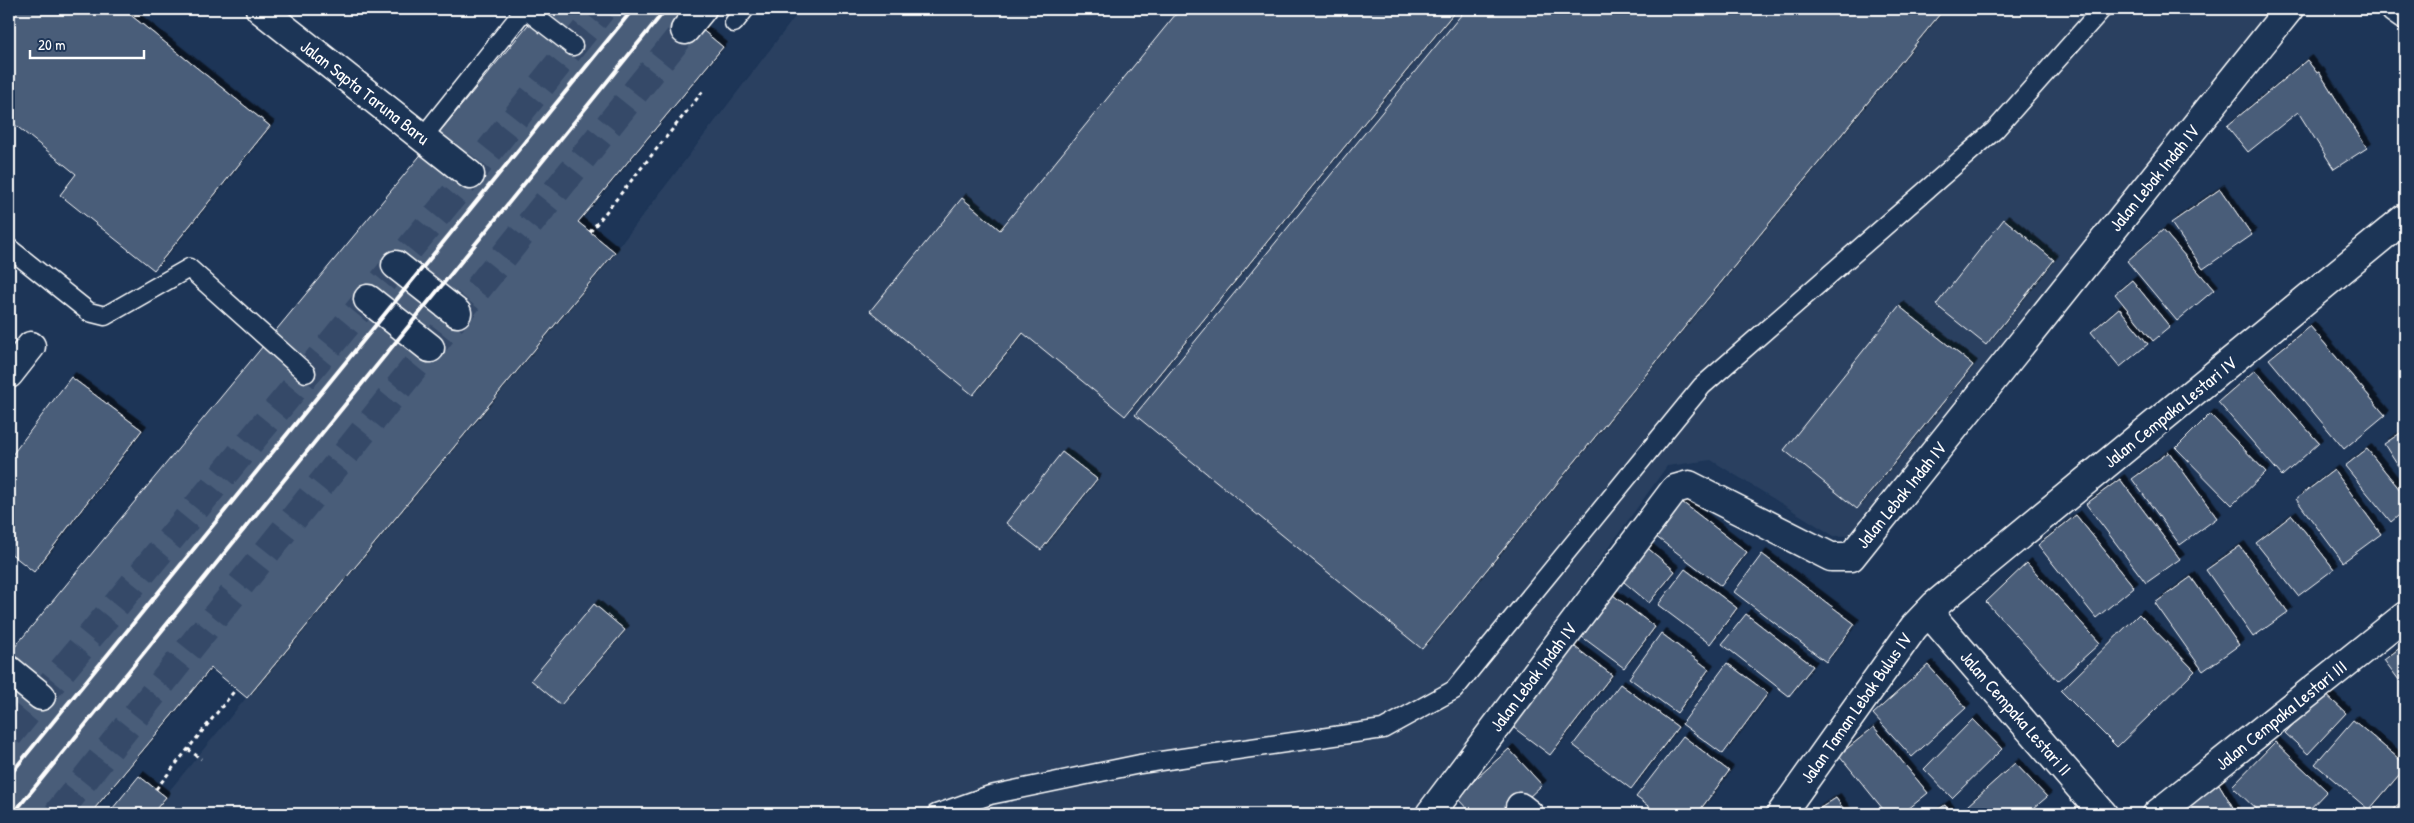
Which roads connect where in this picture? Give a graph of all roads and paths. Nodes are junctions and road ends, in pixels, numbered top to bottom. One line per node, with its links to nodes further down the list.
1 (260, 9): 13 (main road, Jalan Sapta Taruna Baru)
2 (525, 9): 11 (lane); 13 (lane)
3 (702, 9): 10 (main road)
4 (745, 9): 9 (lane)
5 (2102, 9): 33 (lane)
6 (2289, 9): 34 (main road, Jalan Lebak Indah IV)
7 (2395, 9): 8 (main road)
8 (2405, 16)
9 (734, 23)
10 (685, 30)
11 (573, 46)
12 (704, 90): 16 (path)
13 (422, 138): 14 (main road, Jalan Sapta Taruna Baru)
14 (470, 175)
15 (2405, 218): 25 (main road, Jalan Cempaka Lestari IV)
16 (590, 232)
17 (9, 248): 23 (lane)
18 (396, 265): 20 (main road)
19 (368, 299): 22 (main road)
20 (458, 314)
21 (31, 346): 24 (main road)
22 (430, 348)
23 (306, 373)
24 (9, 374)
25 (1932, 609): 35 (main road, Jalan Taman Lebak Bulus IV); 36 (main road, Jalan Cempaka Lestari II)
26 (2405, 616): 37 (main road, Jalan Cempaka Lestari III)
27 (9, 670): 29 (main road)
28 (236, 689): 30 (path)
29 (41, 696)
30 (188, 749): 31 (path); 32 (path)
31 (201, 759)
32 (156, 789)
33 (936, 814)
34 (1430, 814)
35 (1781, 814)
36 (2103, 814)
37 (2157, 814)

